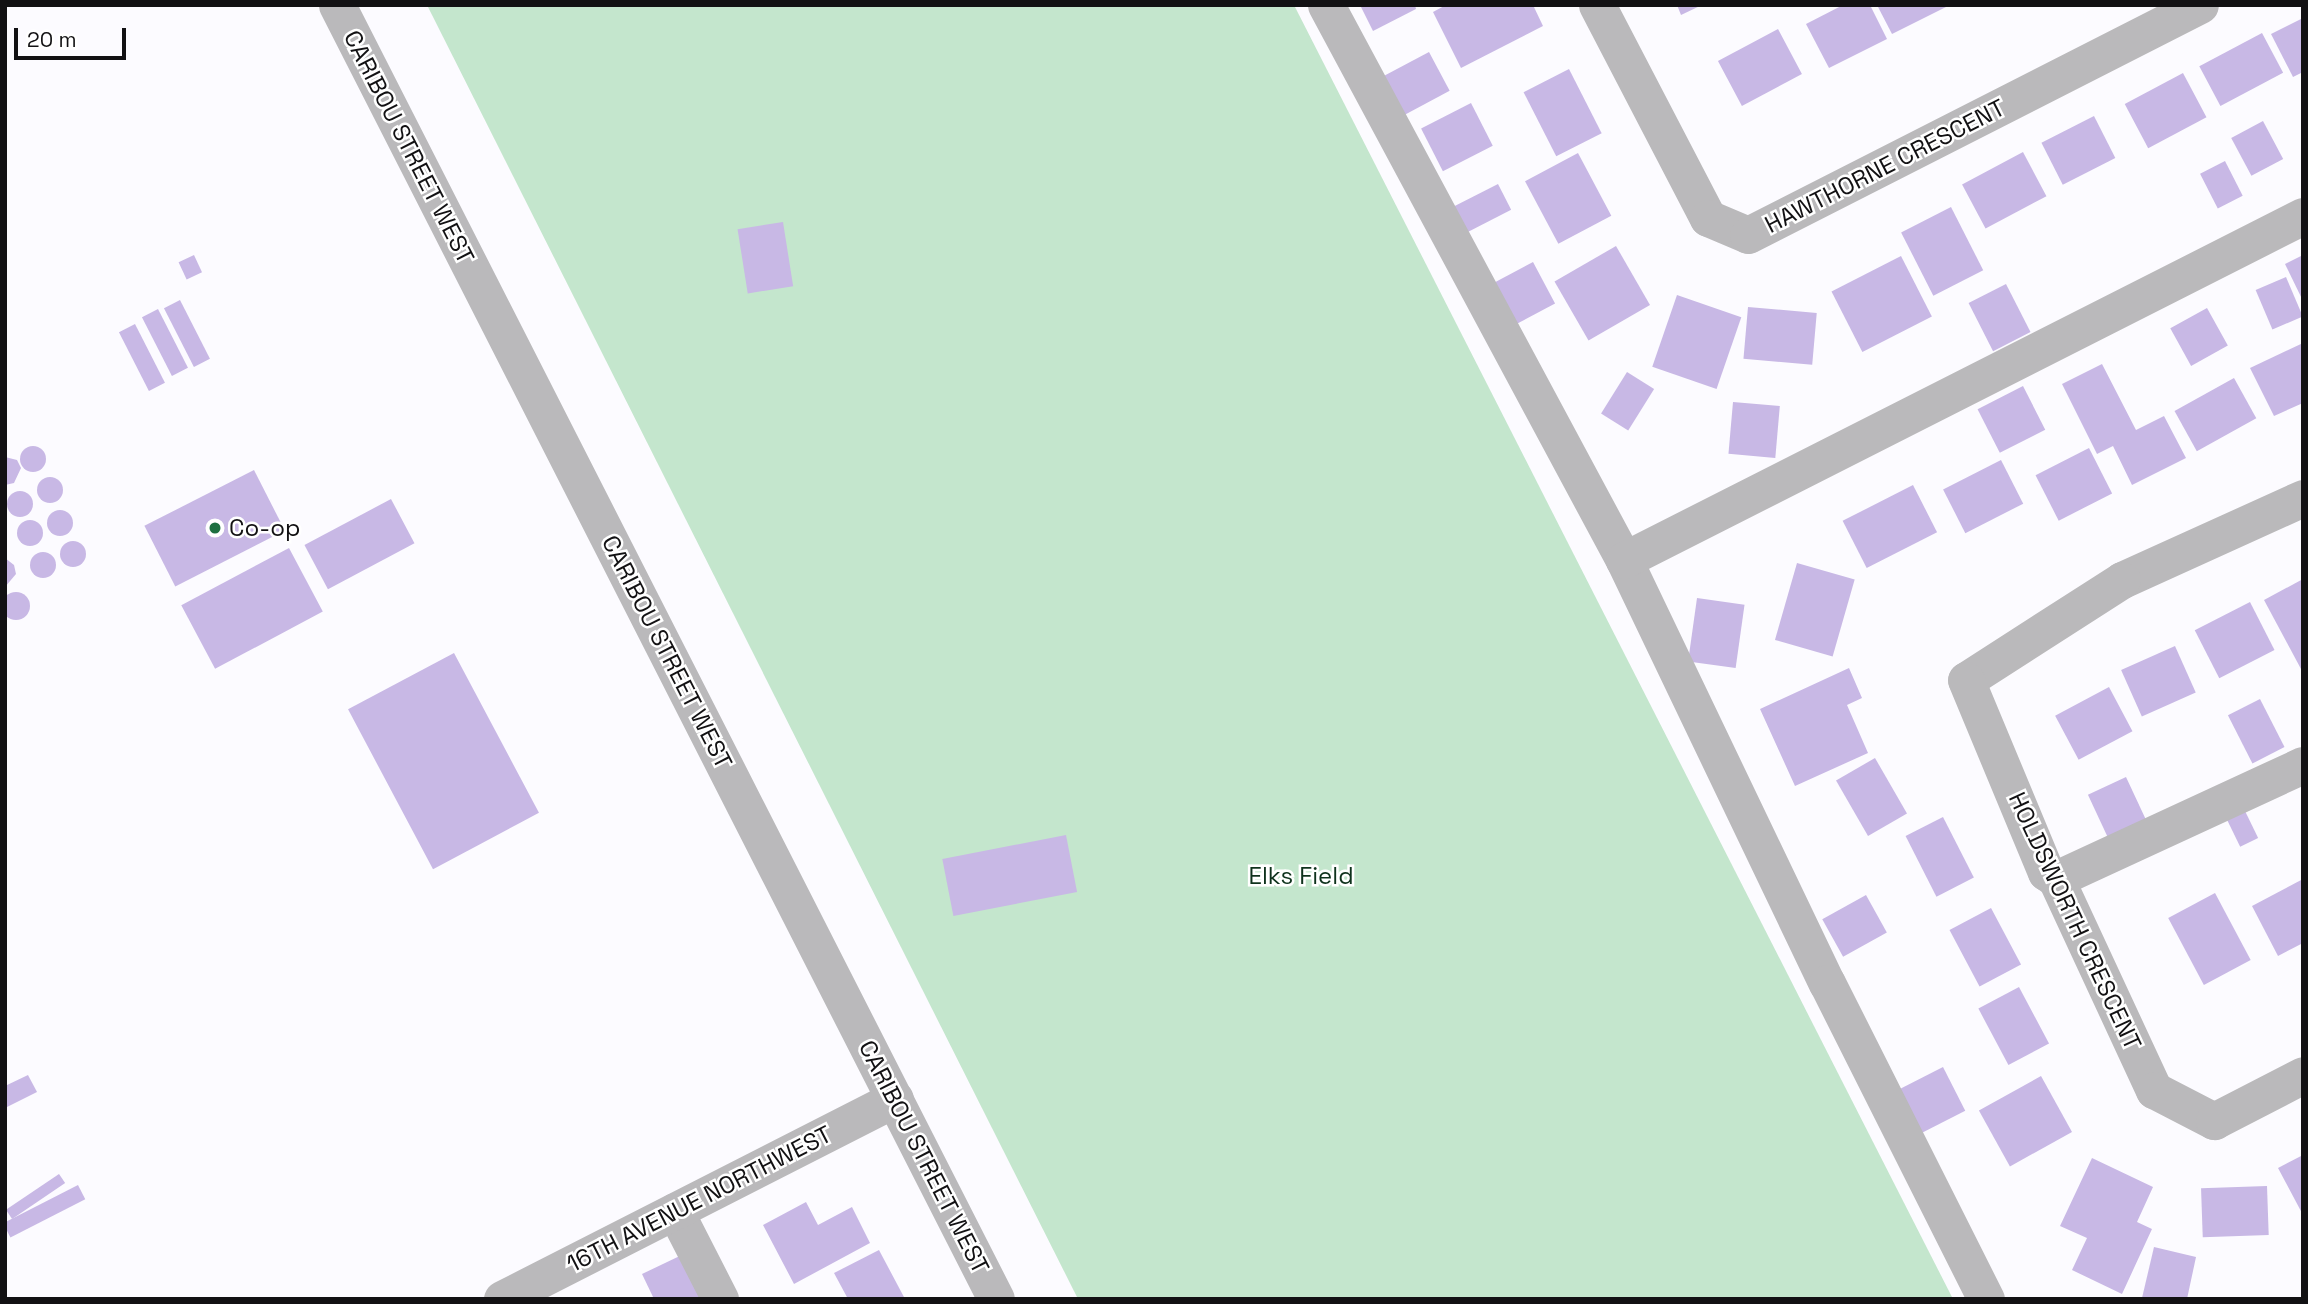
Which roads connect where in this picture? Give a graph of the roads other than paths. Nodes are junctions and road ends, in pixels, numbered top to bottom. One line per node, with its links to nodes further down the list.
1 (337, 5): 11 (street, CARIBOU STREET WEST)
2 (1325, 5): 7 (street)
3 (1597, 5): 4 (street, HAWTHORNE CRESCENT)
4 (2200, 5)
5 (2303, 216): 7 (street)
6 (2303, 498): 9 (street, HOLDSWORTH CRESCENT)
7 (1624, 560): 16 (street)
8 (2303, 765): 9 (street)
9 (2056, 879): 10 (street, HOLDSWORTH CRESCENT)
10 (2303, 1074)
11 (895, 1099): 12 (street, 16TH AVENUE NORTHWEST); 15 (street, CARIBOU STREET WEST)
12 (675, 1211): 13 (street, 16TH AVENUE NORTHWEST); 14 (street)
13 (502, 1299)
14 (720, 1299)
15 (996, 1299)
16 (1986, 1299)

